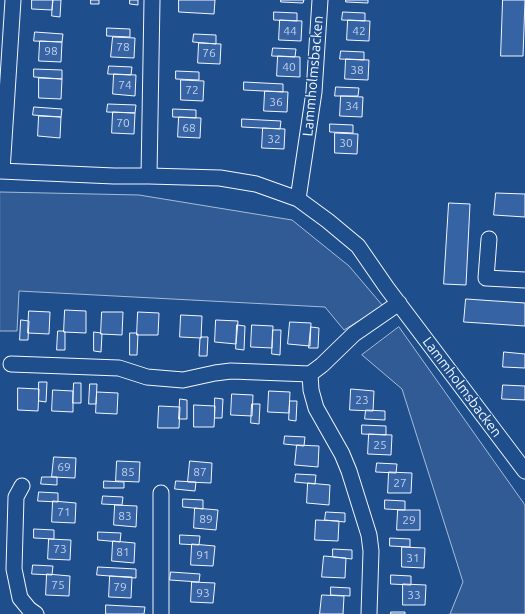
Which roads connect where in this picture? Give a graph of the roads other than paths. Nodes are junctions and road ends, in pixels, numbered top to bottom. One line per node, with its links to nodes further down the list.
1 (13, 0): 4 (street, Lammholmsbacken)
2 (152, 0): 5 (street)
3 (320, 0): 6 (street, Lammholmsbacken)
4 (1, 171): 5 (street, Lammholmsbacken)
5 (149, 176): 6 (street, Lammholmsbacken)
6 (298, 199): 9 (street, Lammholmsbacken)
7 (489, 239): 8 (street)
8 (525, 280)
9 (399, 303): 11 (street); 12 (street, Lammholmsbacken)
10 (11, 364): 11 (street)
11 (310, 374): 17 (street)
12 (525, 471)
13 (22, 486): 15 (street)
14 (161, 493): 16 (street)
15 (36, 614)
16 (161, 614)
17 (369, 614)

